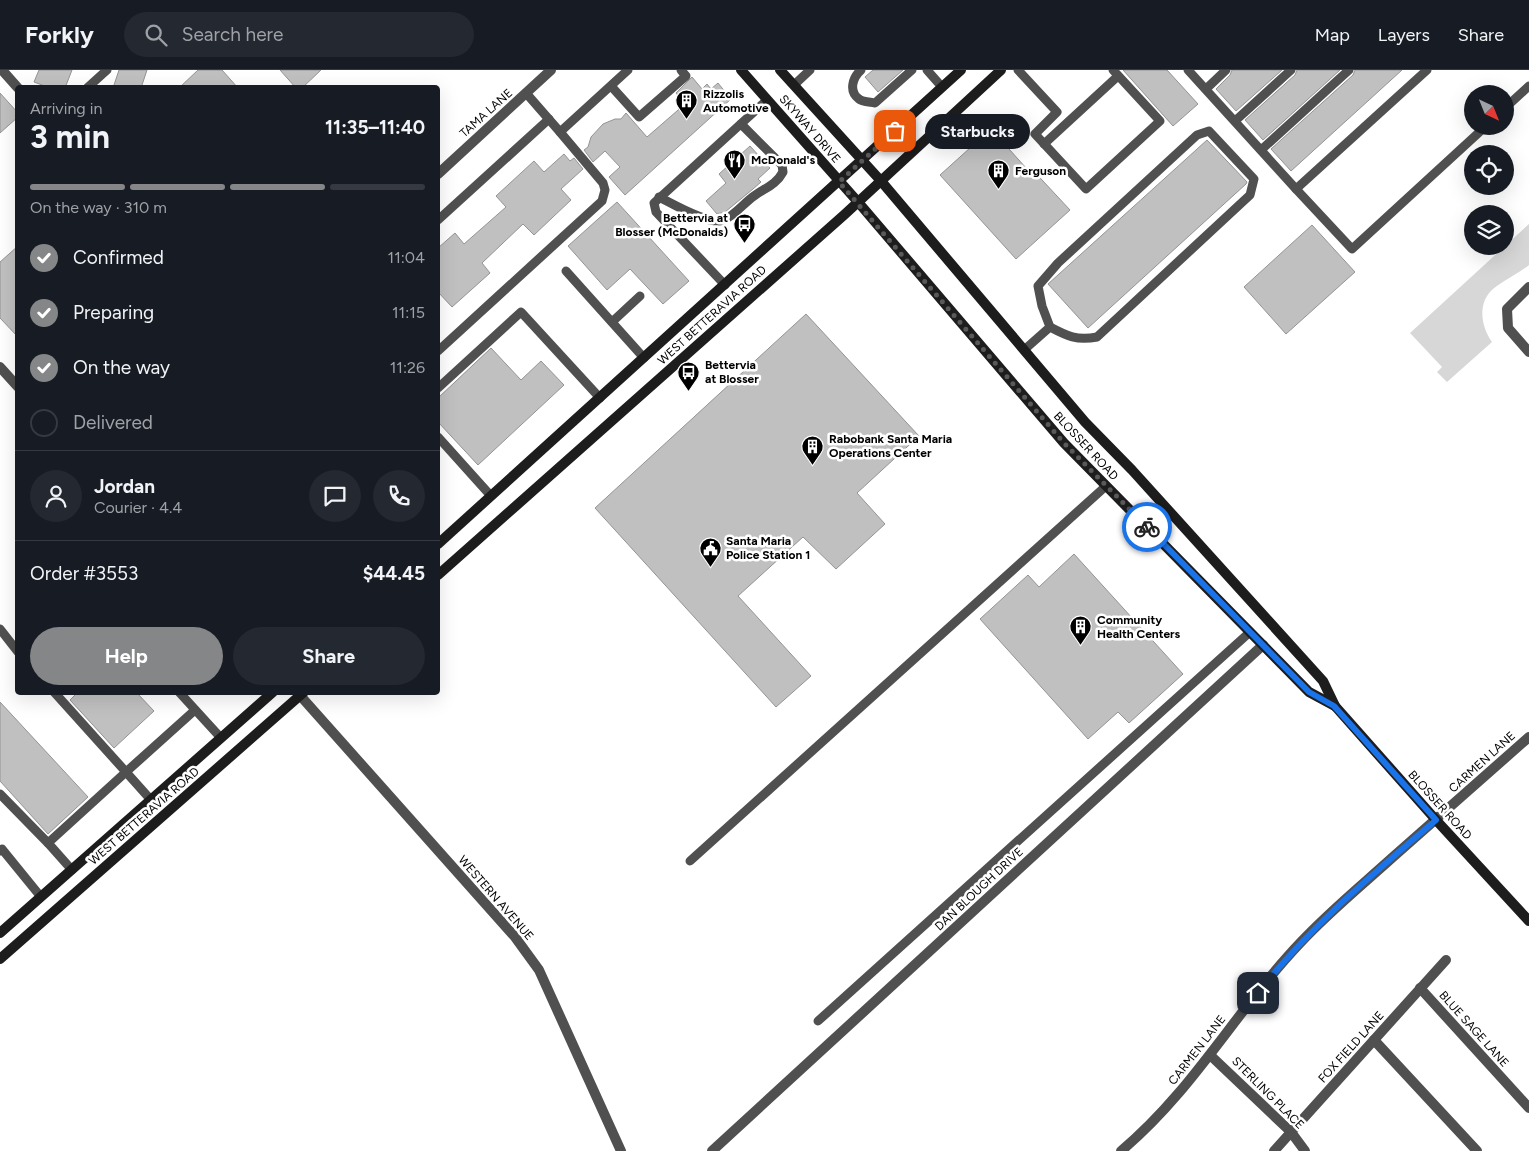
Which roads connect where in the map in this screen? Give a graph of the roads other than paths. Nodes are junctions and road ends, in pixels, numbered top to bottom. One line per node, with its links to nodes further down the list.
1 (2, 70): 21 (street)
2 (107, 70): 22 (lane)
3 (552, 70): 28 (street, TAMA LANE)
4 (628, 70): 24 (lane)
5 (681, 70): 24 (lane)
6 (741, 70): 29 (main road, SKYWAY DRIVE)
7 (780, 70): 23 (main road, SKYWAY DRIVE)
8 (810, 70): 23 (lane)
9 (861, 70): 10 (lane)
10 (912, 70)
11 (927, 70): 26 (lane)
12 (961, 70): 26 (main road, WEST BETTERAVIA ROAD)
13 (1001, 70): 40 (main road, WEST BETTERAVIA ROAD)
14 (1018, 70): 36 (lane)
15 (1188, 70): 27 (lane)
16 (1226, 70): 27 (lane)
17 (1291, 70): 32 (lane)
18 (1349, 70): 37 (lane)
19 (1427, 70): 42 (lane)
20 (1115, 73): 36 (lane); 36 (lane)
21 (15, 85)
22 (90, 85)
23 (794, 85): 38 (main road, SKYWAY DRIVE)
24 (611, 86): 34 (lane)
25 (1529, 86): 30 (lane)
26 (942, 88): 38 (main road, WEST BETTERAVIA ROAD)
27 (1206, 89): 32 (lane)
28 (526, 94): 31 (lane); 39 (street, TAMA LANE)
29 (768, 100): 33 (lane); 41 (main road, SKYWAY DRIVE)
30 (1514, 100)
31 (549, 119): 34 (lane); 45 (lane)
32 (1235, 121): 37 (lane)
33 (741, 124): 43 (lane); 43 (lane)
34 (560, 132): 52 (lane)
35 (1476, 135): 42 (lane)
36 (1044, 144)
37 (1261, 150): 42 (lane)
38 (862, 160): 40 (main road, BLOSSER ROAD); 41 (main road, WEST BETTERAVIA ROAD)
39 (440, 172)
40 (881, 181): 44 (main road, WEST BETTERAVIA ROAD); 53 (main road, BLOSSER ROAD)
41 (839, 182): 44 (main road, BLOSSER ROAD); 47 (main road, WEST BETTERAVIA ROAD)
42 (1296, 189)
43 (659, 198): 47 (lane)
44 (858, 202): 61 (main road, BLOSSER ROAD); 64 (main road, WEST BETTERAVIA ROAD)
45 (440, 218)
46 (566, 271): 50 (lane)
47 (725, 285): 55 (main road, WEST BETTERAVIA ROAD)
48 (1529, 287): 54 (street)
49 (640, 296): 50 (lane)
50 (612, 322): 55 (lane)
51 (1050, 327): 51 (lane); 53 (lane)
52 (440, 349)
53 (1024, 350): 74 (main road, BLOSSER ROAD)
54 (1529, 352)
55 (644, 358): 59 (main road, WEST BETTERAVIA ROAD)
56 (0, 367): 57 (street)
57 (15, 384)
58 (440, 386): 59 (lane)
59 (600, 398): 62 (main road, WEST BETTERAVIA ROAD)
60 (440, 439): 62 (lane)
61 (1106, 486): 66 (main road, BLOSSER ROAD); 84 (lane)
62 (492, 496): 63 (main road, WEST BETTERAVIA ROAD)
63 (440, 542)
64 (440, 574)
65 (0, 629): 68 (lane)
66 (1250, 632): 67 (main road, BLOSSER ROAD); 92 (lane)
67 (1263, 646): 74 (main road, BLOSSER ROAD); 99 (street, DAN BLOUGH DRIVE)
68 (15, 648)
69 (57, 695): 78 (lane)
70 (182, 695): 75 (lane)
71 (270, 695): 77 (main road, WEST BETTERAVIA ROAD)
72 (299, 695): 89 (main road, WEST BETTERAVIA ROAD)
73 (301, 695): 98 (street, WESTERN AVENUE)
74 (1334, 706): 81 (main road, BLOSSER ROAD)
75 (195, 710): 77 (lane); 78 (lane)
76 (1529, 737): 81 (street, CARMEN LANE)
77 (221, 738): 80 (main road, WEST BETTERAVIA ROAD)
78 (126, 772): 80 (lane); 82 (lane)
79 (0, 794): 82 (lane)
80 (151, 800): 85 (main road, WEST BETTERAVIA ROAD)
81 (1436, 820): 87 (main road, BLOSSER ROAD); 94 (street, CARMEN LANE)
82 (48, 843): 85 (lane)
83 (0, 851): 86 (lane)
84 (690, 861)
85 (72, 870): 86 (main road, WEST BETTERAVIA ROAD)
86 (41, 897): 88 (main road, WEST BETTERAVIA ROAD)
87 (1529, 920)
88 (0, 933)
89 (0, 959)
90 (1446, 960): 91 (street, FOX FIELD LANE)
91 (1420, 988): 93 (street, FOX FIELD LANE); 95 (street, BLUE SAGE LANE)
92 (818, 1021)
93 (1374, 1040): 96 (street, FOX FIELD LANE); 104 (street)
94 (1210, 1055): 96 (street, STERLING PLACE); 97 (street, CARMEN LANE)
95 (1529, 1108)
96 (1291, 1132): 102 (street, FOX FIELD LANE); 103 (street, STERLING PLACE)
97 (1131, 1142): 100 (street, CARMEN LANE); 101 (street)
98 (621, 1151)
99 (712, 1151)
100 (1121, 1151)
101 (1139, 1151)
102 (1274, 1151)
103 (1305, 1151)
104 (1477, 1151)

